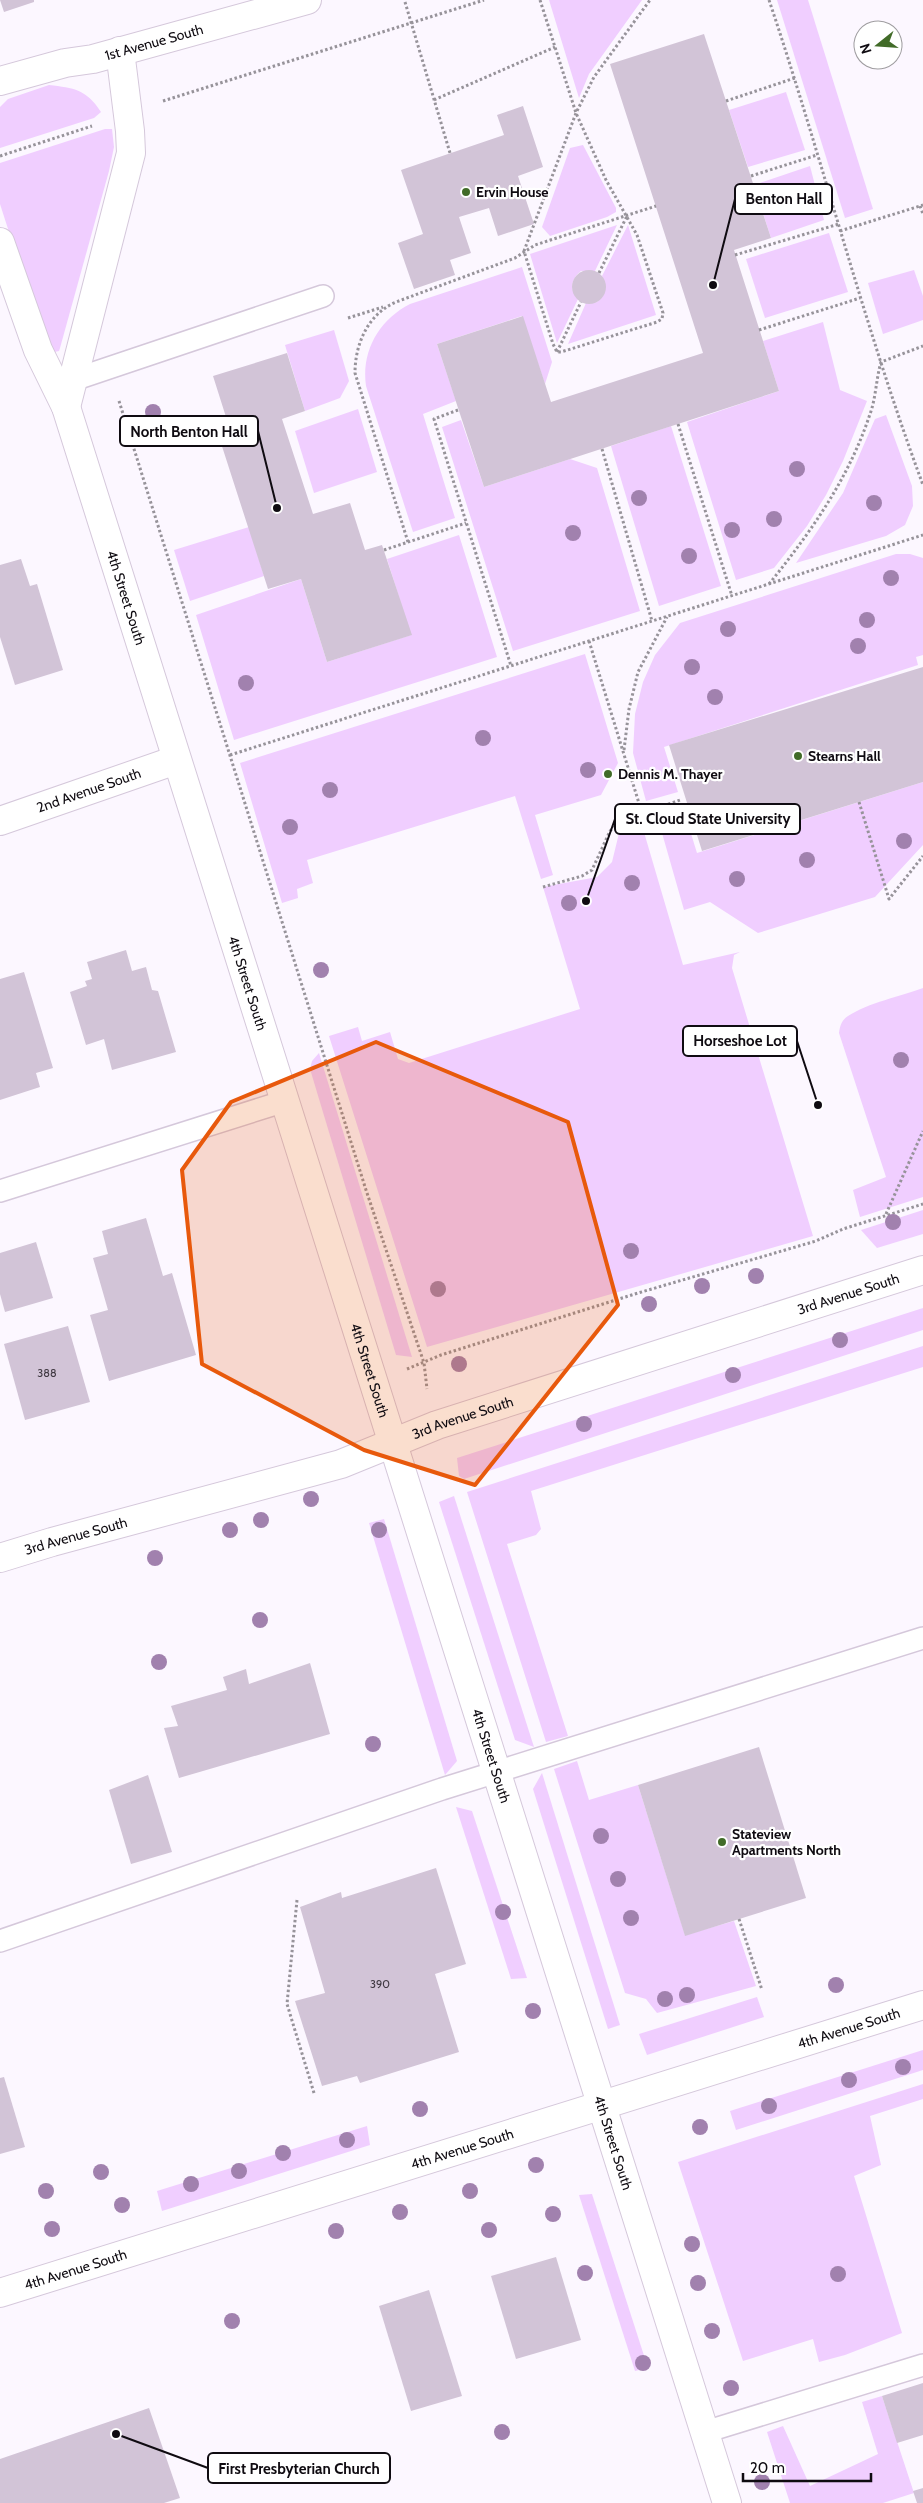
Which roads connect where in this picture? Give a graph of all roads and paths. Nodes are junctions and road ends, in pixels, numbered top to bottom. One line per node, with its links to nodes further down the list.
1 (308, 0): 9 (street, 1st Avenue South)
2 (484, 0): 7 (path)
3 (540, 0): 8 (path)
4 (650, 0): 15 (path)
5 (769, 0): 10 (path)
6 (405, 2): 7 (path)
7 (412, 23): 12 (path); 14 (path)
8 (555, 47): 12 (path); 15 (path)
9 (120, 51): 11 (street, 1st Avenue South); 38 (street)
10 (795, 78): 13 (path); 18 (path)
11 (0, 81)
12 (434, 100): 17 (path)
13 (726, 101)
14 (161, 102)
15 (576, 113): 24 (path); 28 (path)
16 (92, 125): 19 (path)
17 (450, 153)
18 (817, 155): 20 (path); 25 (path)
19 (0, 156)
20 (751, 176)
21 (922, 205): 23 (path); 26 (path)
22 (656, 206): 24 (path)
23 (923, 214)
24 (627, 216): 28 (path); 30 (path); 36 (path)
25 (838, 224): 26 (path); 29 (path)
26 (840, 231): 32 (path)
27 (0, 242): 40 (street, 4th Street South)
28 (524, 251): 36 (path); 47 (path)
29 (735, 254)
30 (599, 273)
31 (323, 296): 38 (lane)
32 (860, 298): 34 (path); 37 (path)
33 (582, 302): 36 (path)
34 (759, 330)
35 (923, 346): 37 (path)
36 (558, 352)
37 (880, 362): 44 (path); 49 (path)
38 (73, 380): 40 (street)
39 (118, 398): 56 (path)
40 (66, 408): 57 (street, 4th Street South)
41 (458, 410): 45 (path)
42 (678, 424): 50 (path)
43 (602, 449): 52 (path)
44 (923, 486)
45 (466, 523): 47 (path); 54 (path)
46 (923, 535): 49 (path)
47 (408, 542): 48 (path)
48 (384, 550)
49 (769, 584): 50 (path)
50 (732, 596): 51 (path)
51 (667, 616): 52 (path); 55 (path)
52 (652, 621): 53 (path)
53 (589, 641): 54 (path); 55 (path)
54 (511, 666): 56 (path)
55 (624, 753): 60 (path)
56 (230, 755): 70 (path)
57 (176, 760): 61 (street, 2nd Avenue South); 64 (street, 4th Street South)
58 (680, 800): 60 (path)
59 (859, 802): 62 (path)
60 (642, 813): 63 (path)
61 (0, 821)
62 (923, 856)
63 (544, 887)
64 (285, 1101): 66 (lane); 73 (street, 4th Street South)
65 (923, 1132): 68 (path)
66 (0, 1191)
67 (923, 1204): 68 (path)
68 (886, 1215): 70 (path)
69 (923, 1270): 73 (street, 3rd Avenue South)
70 (424, 1363): 71 (path); 72 (path)
71 (406, 1370)
72 (428, 1398)
73 (394, 1444): 74 (street, 3rd Avenue South); 76 (street, 4th Street South)
74 (0, 1558)
75 (923, 1638): 76 (lane)
76 (498, 1772): 79 (lane); 83 (street, 4th Street South)
77 (297, 1900): 82 (path)
78 (739, 1919): 80 (path)
79 (0, 1941)
80 (762, 1990)
81 (923, 2005): 83 (street, 4th Avenue South)
82 (314, 2092)
83 (603, 2104): 84 (street, 4th Avenue South); 86 (street, 4th Street South)
84 (0, 2293)
85 (923, 2365): 86 (lane)
86 (705, 2432): 87 (street, 4th Street South)
87 (728, 2503)

